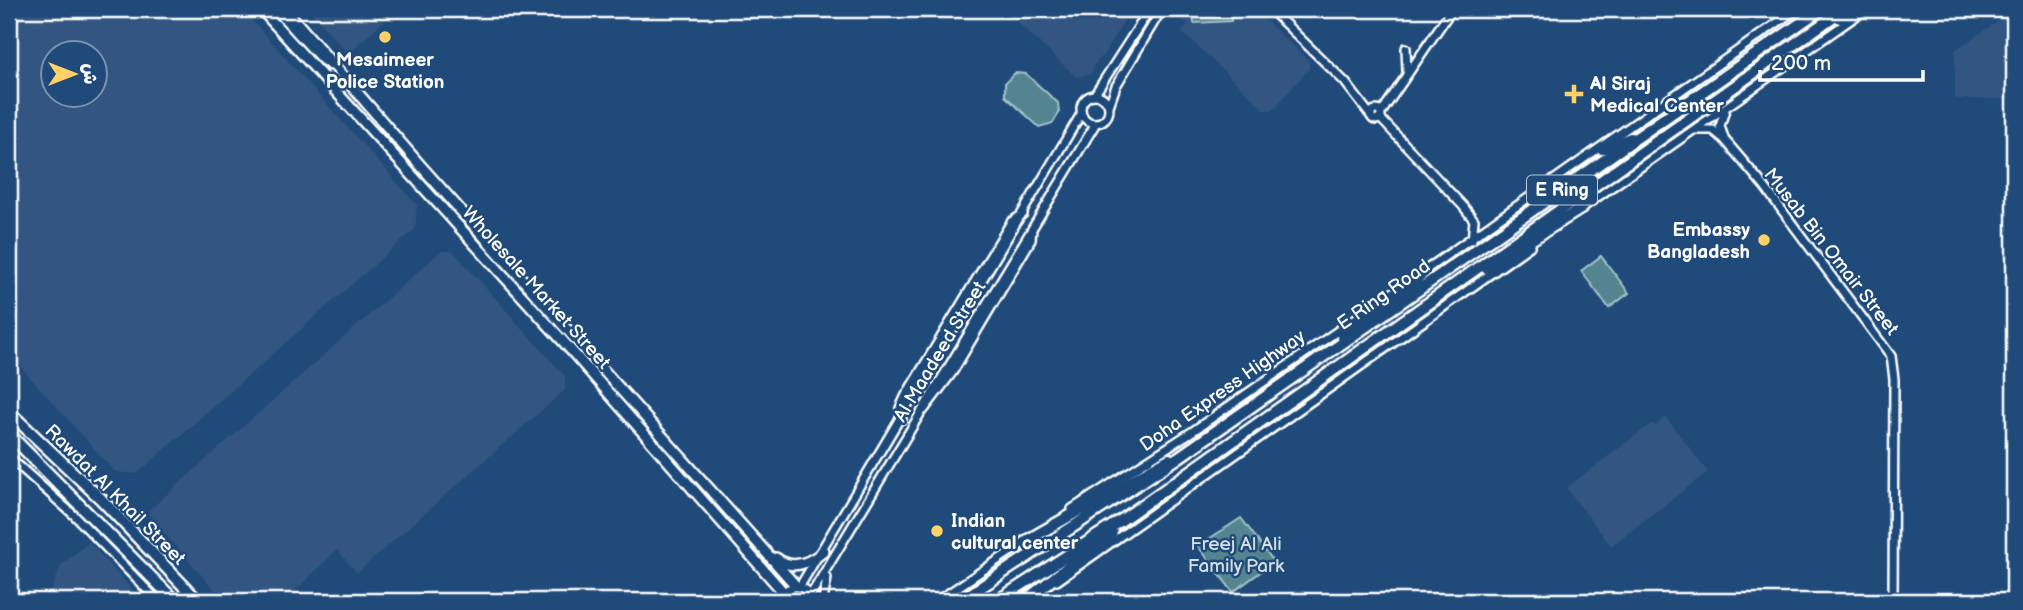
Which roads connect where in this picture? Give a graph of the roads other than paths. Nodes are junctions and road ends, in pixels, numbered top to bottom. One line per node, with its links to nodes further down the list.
1 (261, 9): 54 (main road, Wholesale Market Street)
2 (276, 9): 19 (main road)
3 (285, 9): 17 (main road, Wholesale Market Street)
4 (292, 9): 17 (main road)
5 (1150, 9): 23 (street)
6 (1162, 9): 24 (street)
7 (1272, 9): 26 (street)
8 (1452, 9): 20 (street)
9 (1797, 9): 32 (street, Doha Express Highway)
10 (1812, 9): 15 (highway)
11 (1821, 9): 15 (highway, E Ring Road / E Ring)
12 (1844, 9): 16 (highway, E Ring Road / E Ring)
13 (1855, 9): 16 (highway)
14 (1866, 9): 25 (street)
15 (1797, 25): 30 (highway, E Ring Road / E Ring)
16 (1805, 35): 40 (highway, E Ring Road / E Ring)
17 (320, 48): 19 (main road, Wholesale Market Street)
18 (1406, 48): 20 (street)
19 (336, 66): 21 (main road, Wholesale Market Street)
20 (1407, 72): 26 (street)
21 (354, 87): 22 (main road); 49 (main road, Wholesale Market Street)
22 (368, 89)
23 (1095, 94): 24 (street); 27 (street)
24 (1109, 106): 28 (street)
25 (1727, 106): 29 (street); 31 (street)
26 (1376, 113): 35 (street)
27 (1081, 114): 28 (street); 34 (street, Al Maadeed Street)
28 (1096, 123): 52 (street, Al Maadeed Street)
29 (1692, 131): 31 (street); 33 (street)
30 (1644, 133): 32 (highway); 42 (highway, E Ring Road / E Ring)
31 (1724, 139): 64 (street, Musab Bin Omair Street)
32 (1602, 149): 36 (street, Doha Express Highway)
33 (1582, 208): 40 (highway); 56 (street)
34 (1024, 214): 39 (street); 41 (street, Al Maadeed Street)
35 (1474, 220): 36 (street); 37 (street)
36 (1496, 223): 37 (street, Doha Express Highway)
37 (1472, 240): 38 (street, Doha Express Highway)
38 (1424, 272): 42 (highway); 50 (street, Doha Express Highway)
39 (970, 290): 41 (street); 44 (street)
40 (1430, 299): 48 (highway, E Ring Road / E Ring)
41 (971, 302): 44 (street, Al Maadeed Street)
42 (1326, 355): 47 (highway, E Ring Road / E Ring)
43 (9, 412): 59 (highway, Rawdat Al Khail Street)
44 (902, 419): 51 (street, Al Maadeed Street)
45 (9, 433): 58 (highway, Rawdat Al Khail Street)
46 (9, 457): 57 (street)
47 (1180, 457): 50 (highway); 62 (highway, E Ring Road / E Ring)
48 (1123, 519): 56 (highway); 63 (highway, E Ring Road / E Ring)
49 (751, 534): 51 (main road); 53 (main road, Wholesale Market Street)
50 (1026, 541): 61 (street, Doha Express Highway)
51 (824, 551): 53 (street, Al Maadeed Street)
52 (834, 561): 55 (street, Al Maadeed Street); 60 (street)
53 (798, 586): 54 (street); 55 (street)
54 (782, 597)
55 (811, 599)
56 (1027, 599)
57 (158, 601)
58 (175, 601)
59 (198, 601)
60 (823, 601)
61 (937, 601)
62 (960, 601)
63 (996, 601)
64 (1893, 601)

